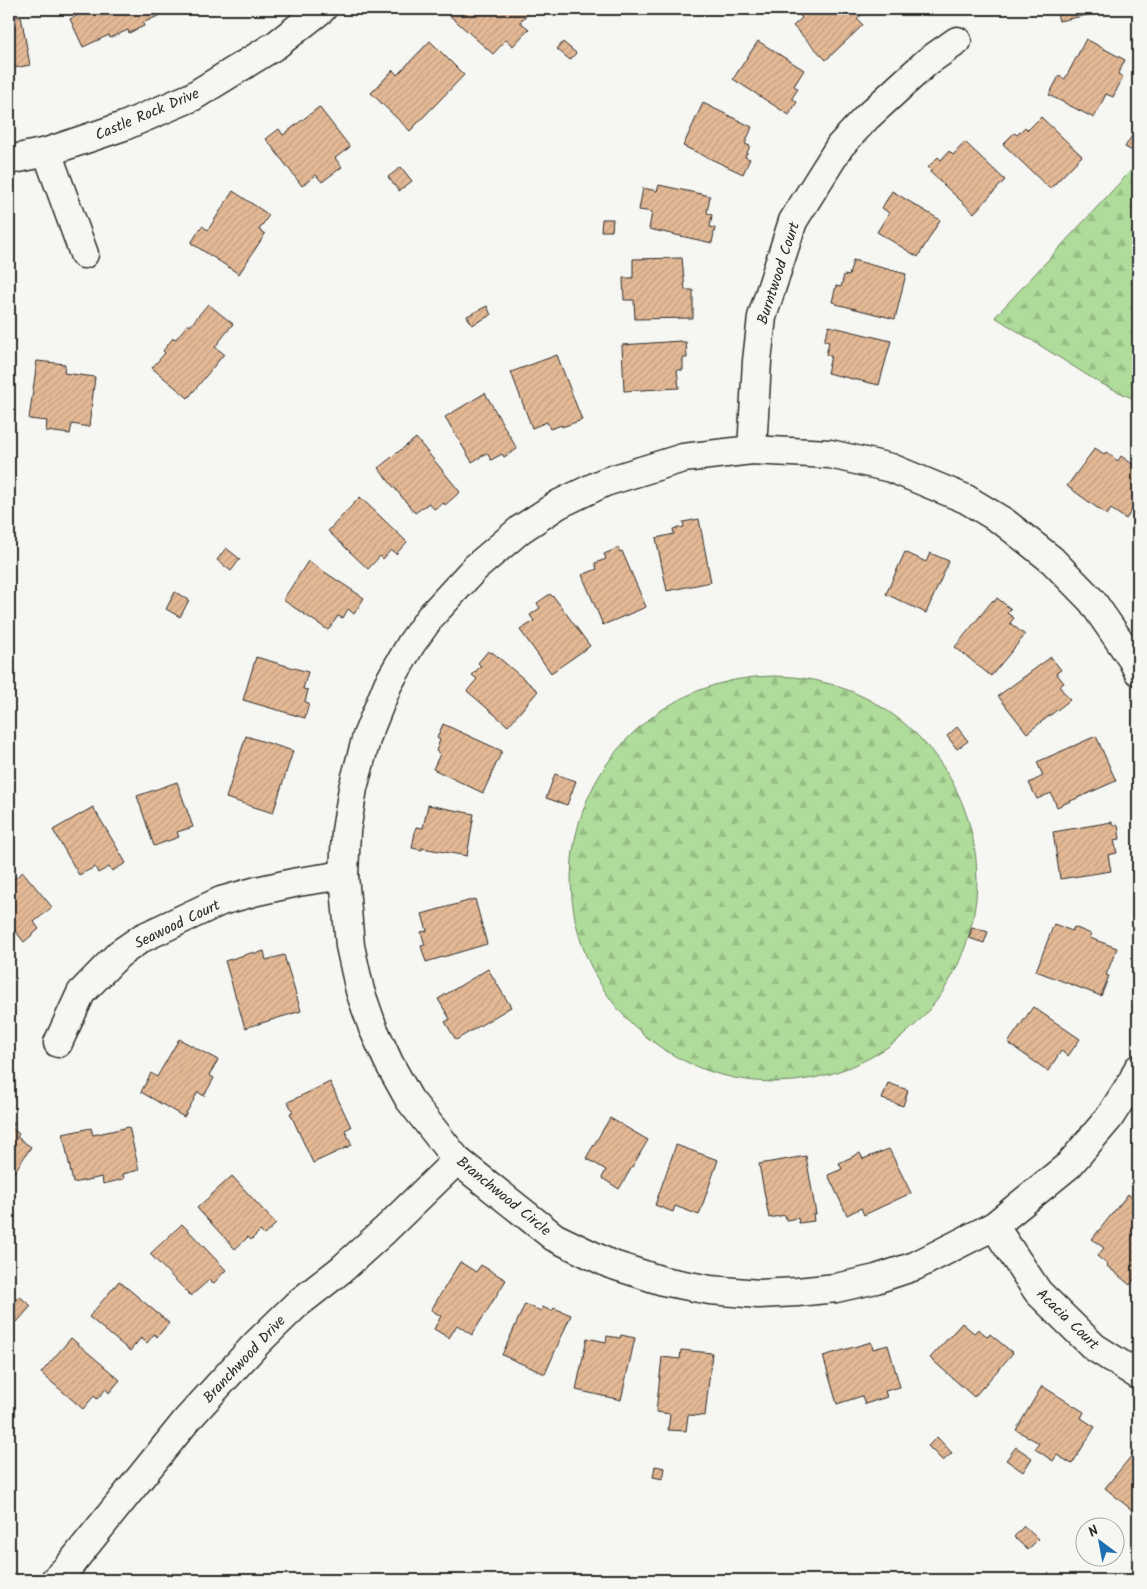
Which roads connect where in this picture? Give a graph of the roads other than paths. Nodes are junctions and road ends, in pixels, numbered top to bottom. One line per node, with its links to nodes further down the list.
1 (322, 9): 3 (street, Castle Rock Drive)
2 (957, 41): 6 (street, Burntwood Court)
3 (47, 152): 4 (street, Castle Rock Drive); 5 (street)
4 (9, 160)
5 (84, 254)
6 (752, 450): 7 (street, Branchwood Circle); 8 (street, Branchwood Circle)
7 (1138, 671)
8 (344, 875): 9 (street, Seawood Court); 11 (street, Branchwood Circle)
9 (58, 1043)
10 (1138, 1068): 12 (street, Branchwood Circle)
11 (457, 1160): 12 (street, Branchwood Circle); 14 (street, Branchwood Drive)
12 (994, 1226): 13 (street, Acacia Court)
13 (1138, 1375)
14 (70, 1576)

